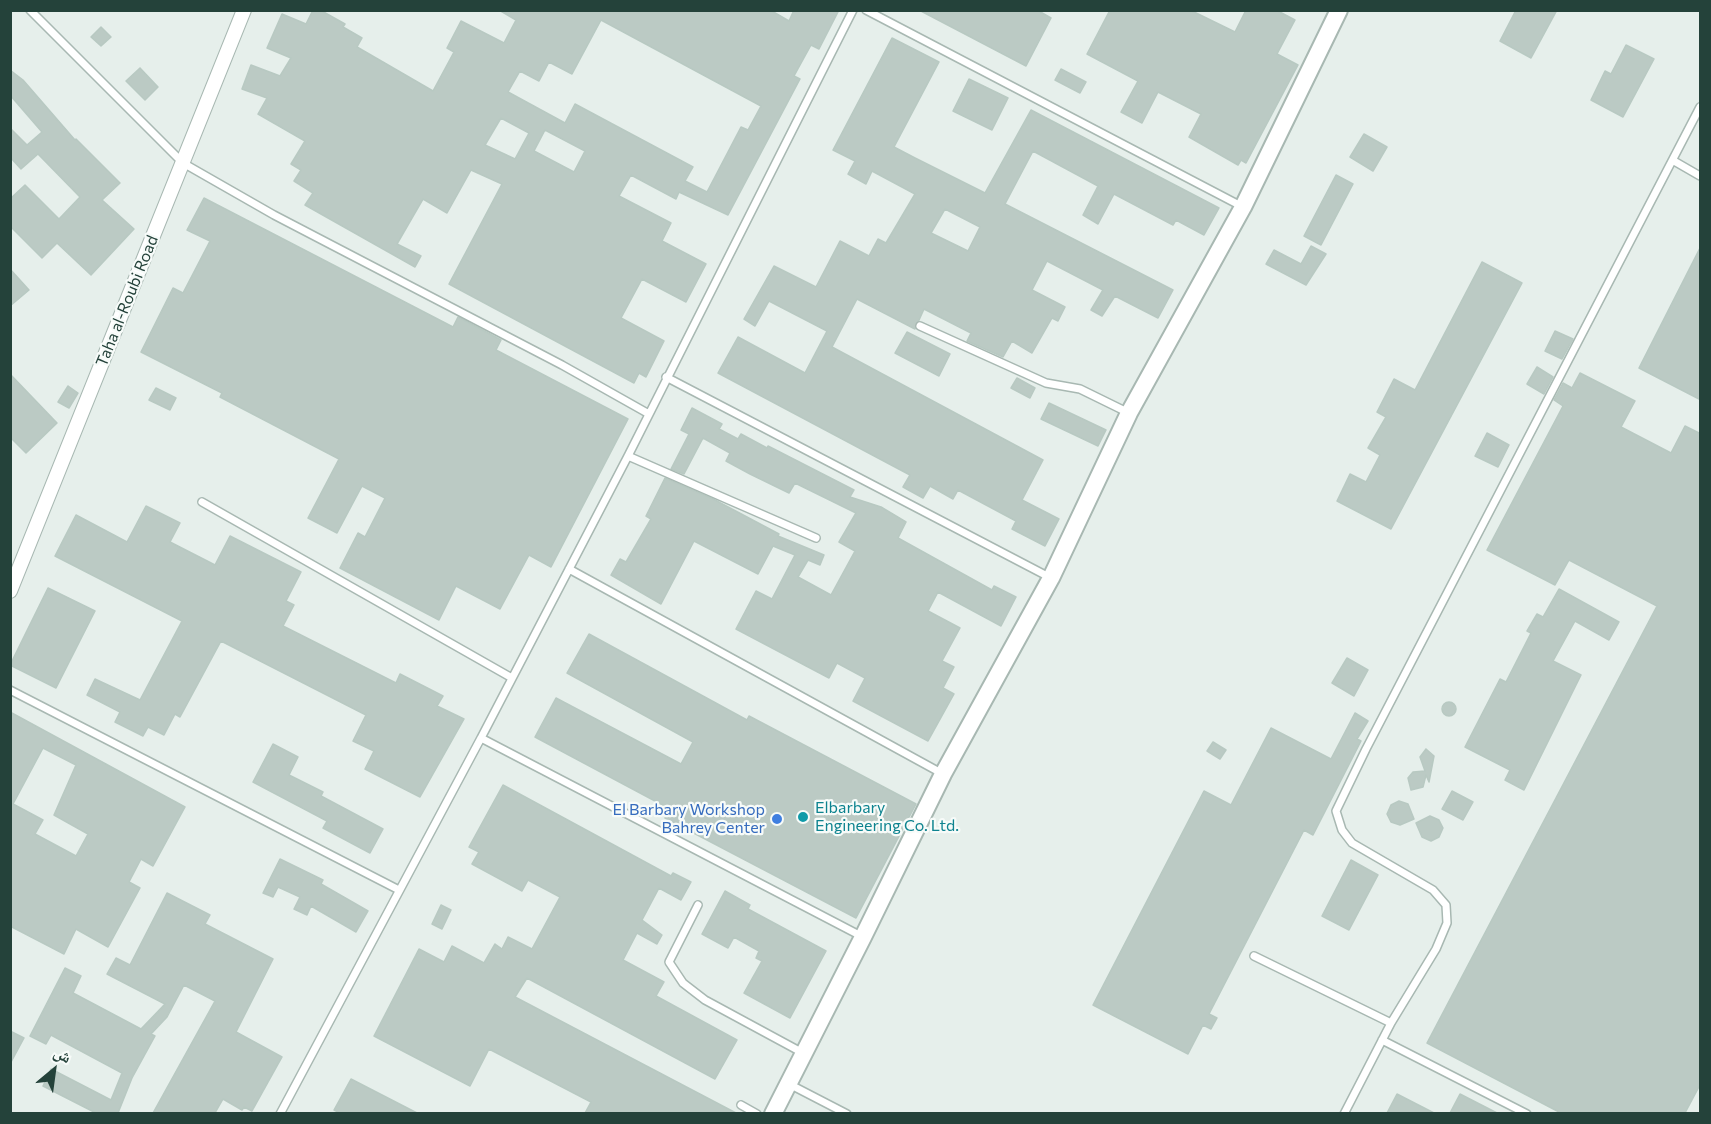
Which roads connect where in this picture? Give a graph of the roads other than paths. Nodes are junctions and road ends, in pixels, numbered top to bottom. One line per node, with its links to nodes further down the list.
1 (30, 10): 8 (lane)
2 (244, 10): 8 (street, Taha al-Roubi Road)
3 (853, 10): 12 (lane)
4 (866, 10): 10 (lane)
5 (1340, 10): 10 (street)
6 (1701, 107): 7 (lane)
7 (1674, 161): 9 (lane); 29 (lane)
8 (183, 163): 14 (lane); 20 (street, Taha al-Roubi Road)
9 (1701, 176)
10 (1243, 207): 13 (street)
11 (920, 326): 13 (lane)
12 (666, 377): 14 (lane); 19 (lane)
13 (1129, 413): 19 (street)
14 (649, 414): 15 (lane)
15 (628, 456): 17 (lane); 18 (lane)
16 (202, 502): 21 (lane)
17 (816, 538)
18 (569, 569): 21 (lane); 24 (lane)
19 (1051, 579): 24 (street)
20 (10, 591)
21 (512, 678): 23 (lane)
22 (10, 690): 25 (lane)
23 (480, 738): 25 (lane); 27 (lane)
24 (943, 774): 27 (street)
25 (399, 890): 34 (lane)
26 (698, 905): 31 (lane)
27 (863, 937): 31 (street)
28 (1254, 956): 29 (lane)
29 (1390, 1023): 30 (lane)
30 (1382, 1040): 38 (lane); 39 (lane)
31 (802, 1053): 32 (street)
32 (789, 1084): 36 (street); 37 (lane)
33 (741, 1105): 35 (lane)
34 (280, 1113)
35 (758, 1113)
36 (772, 1113)
37 (847, 1113)
38 (1344, 1113)
39 (1527, 1113)

